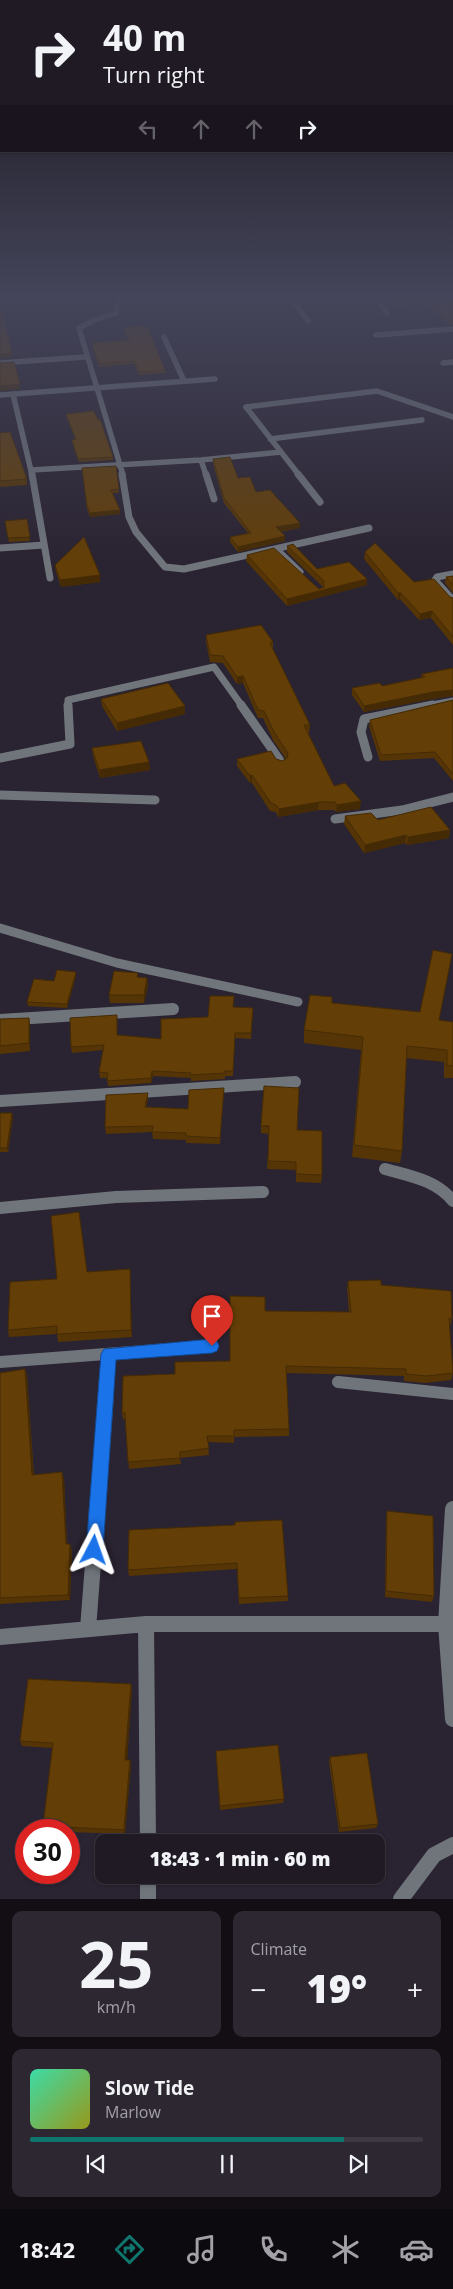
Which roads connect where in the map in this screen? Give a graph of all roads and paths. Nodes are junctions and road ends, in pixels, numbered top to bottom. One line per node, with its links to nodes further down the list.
1 (130, 385): 2 (street)
2 (95, 387): 4 (street); 10 (street)
3 (0, 394): 4 (street)
4 (13, 394): 11 (street)
5 (453, 417): 7 (street)
6 (422, 420): 7 (street)
7 (270, 439): 8 (street)
8 (281, 452): 9 (street); 13 (street)
9 (201, 460): 10 (street); 12 (street)
10 (121, 465): 11 (street); 17 (street)
11 (31, 470): 15 (street)
12 (214, 499)
13 (320, 502)
14 (369, 528): 17 (street)
15 (44, 545): 16 (street); 20 (street)
16 (0, 548)
17 (276, 550): 19 (street)
18 (453, 574): 21 (street)
19 (305, 577)
20 (50, 578)
21 (453, 600)
22 (453, 701): 23 (street)
23 (368, 757)
24 (0, 758): 25 (street)
25 (281, 762)
26 (0, 795): 28 (street)
27 (453, 797): 29 (street)
28 (156, 800)
29 (335, 819)
30 (0, 928): 31 (street)
31 (298, 1002)
32 (173, 1009): 33 (street)
33 (0, 1020)
34 (295, 1082): 35 (street)
35 (0, 1101)
36 (385, 1169): 38 (street)
37 (263, 1192): 39 (street)
38 (453, 1201)
39 (0, 1208)
40 (212, 1346): 41 (street)
41 (109, 1354): 42 (street); 48 (street)
42 (0, 1362)
43 (338, 1382): 44 (street)
44 (453, 1394)
45 (453, 1509): 47 (street)
46 (146, 1624): 47 (street); 48 (street); 51 (street)
47 (446, 1624): 50 (street)
48 (88, 1628): 49 (street)
49 (0, 1636)
50 (453, 1719)
51 (148, 1834)
52 (453, 1845): 55 (street)
53 (148, 1884): 54 (street)
54 (148, 1899)
55 (401, 1899)

